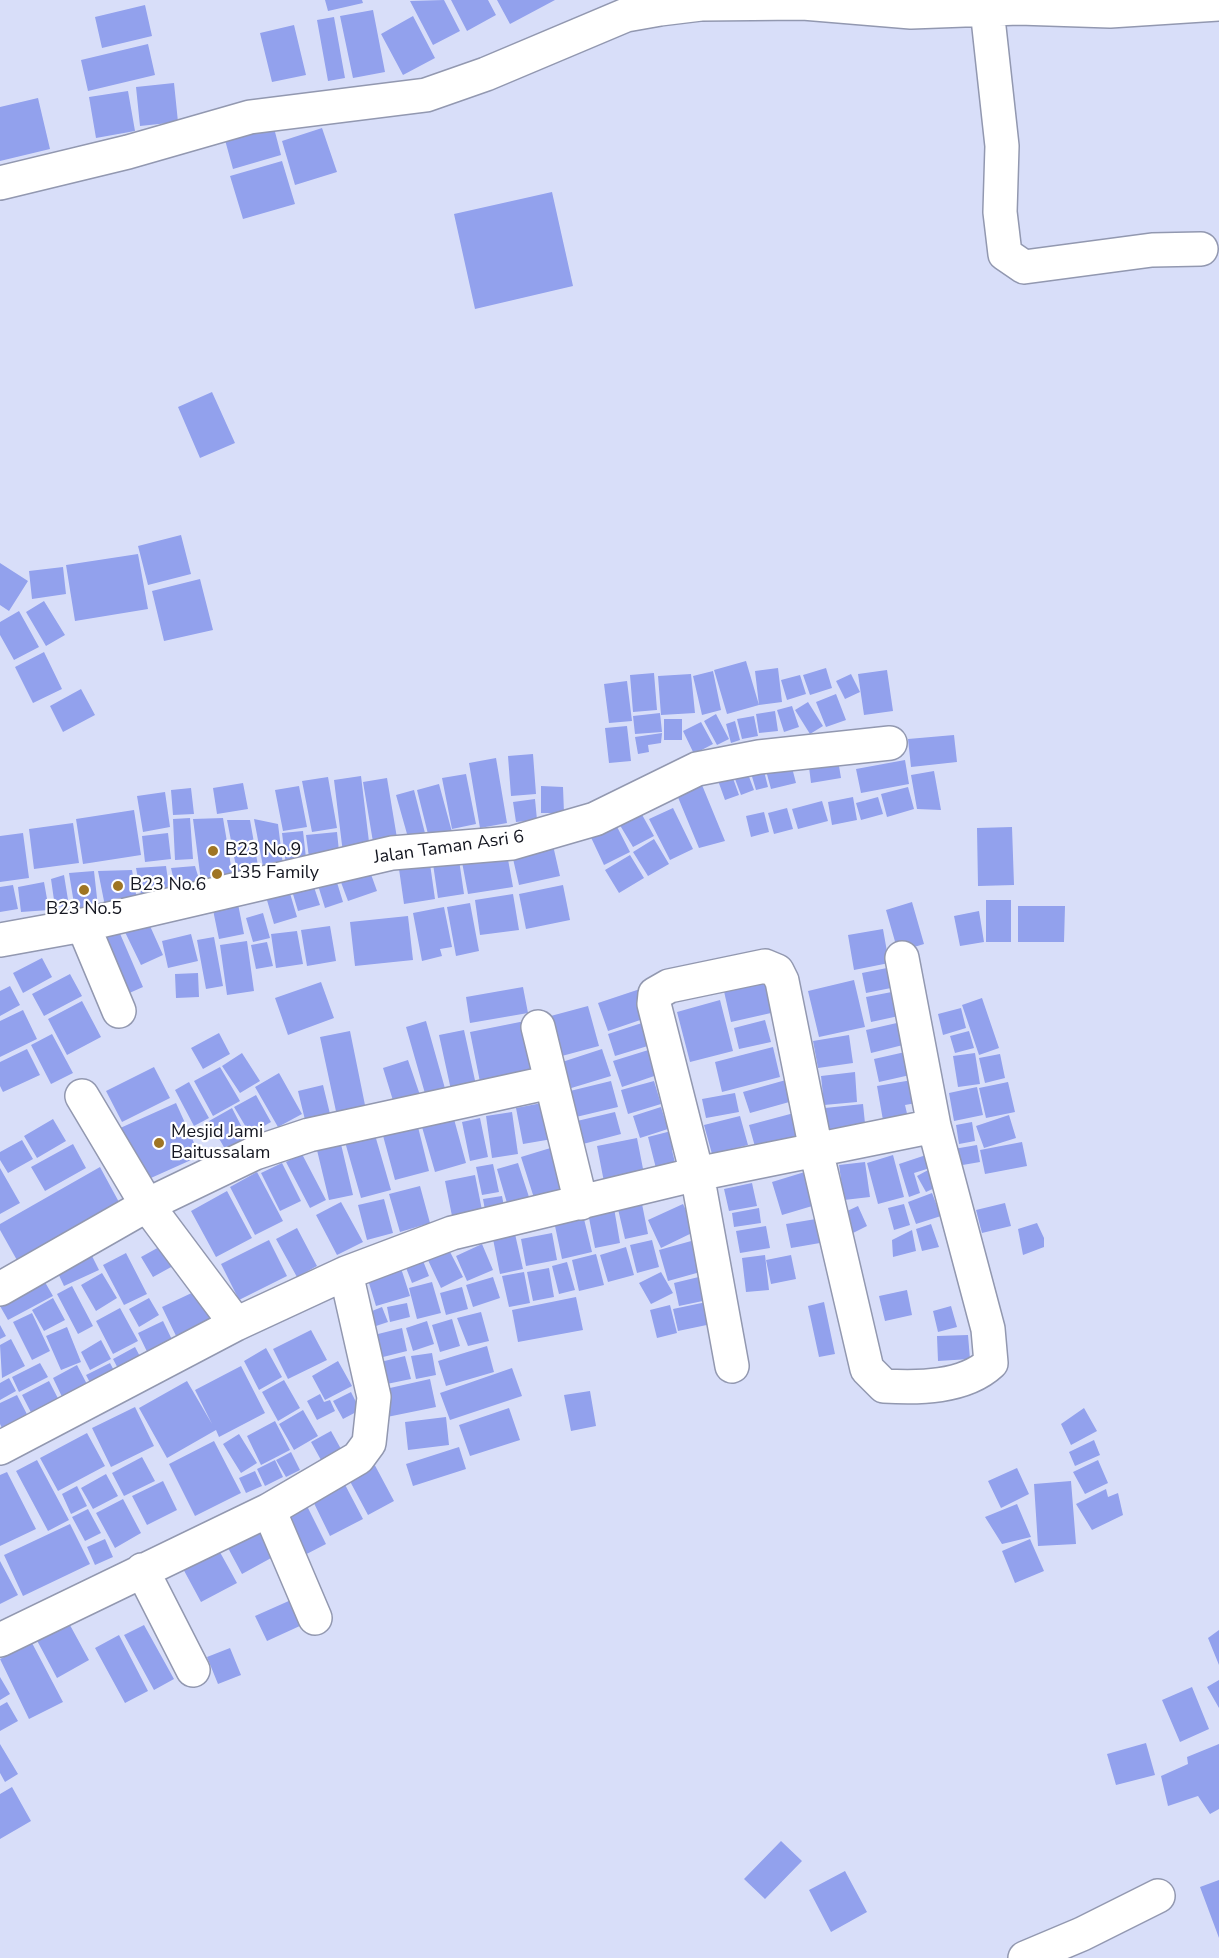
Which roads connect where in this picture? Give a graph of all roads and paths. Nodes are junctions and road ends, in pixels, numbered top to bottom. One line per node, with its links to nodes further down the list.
1 (763, 2): 2 (street); 5 (street)
2 (802, 2): 4 (street)
3 (1219, 4): 4 (street)
4 (987, 9): 6 (street)
5 (0, 183)
6 (1201, 249)
7 (890, 743): 8 (street, Jalan Taman Asri 6)
8 (83, 925): 9 (street, Jalan Taman Asri 6); 11 (street)
9 (0, 940)
10 (902, 958): 15 (street)
11 (119, 1011)
12 (538, 1027): 13 (street)
13 (551, 1082): 18 (street); 19 (street)
14 (82, 1096): 19 (street)
15 (934, 1126): 16 (street); 16 (street)
16 (816, 1150): 17 (street); 17 (street)
17 (697, 1174): 18 (street); 23 (street)
18 (581, 1203): 20 (street)
19 (147, 1206): 21 (street); 22 (street)
20 (346, 1273): 22 (street); 25 (street)
21 (0, 1289)
22 (236, 1324): 24 (street)
23 (732, 1366)
24 (0, 1448)
25 (269, 1510): 26 (street); 27 (street)
26 (142, 1570): 28 (street); 29 (street)
27 (315, 1618)
28 (0, 1640)
29 (194, 1670)
30 (1158, 1896): 31 (street)
31 (1025, 1958)

